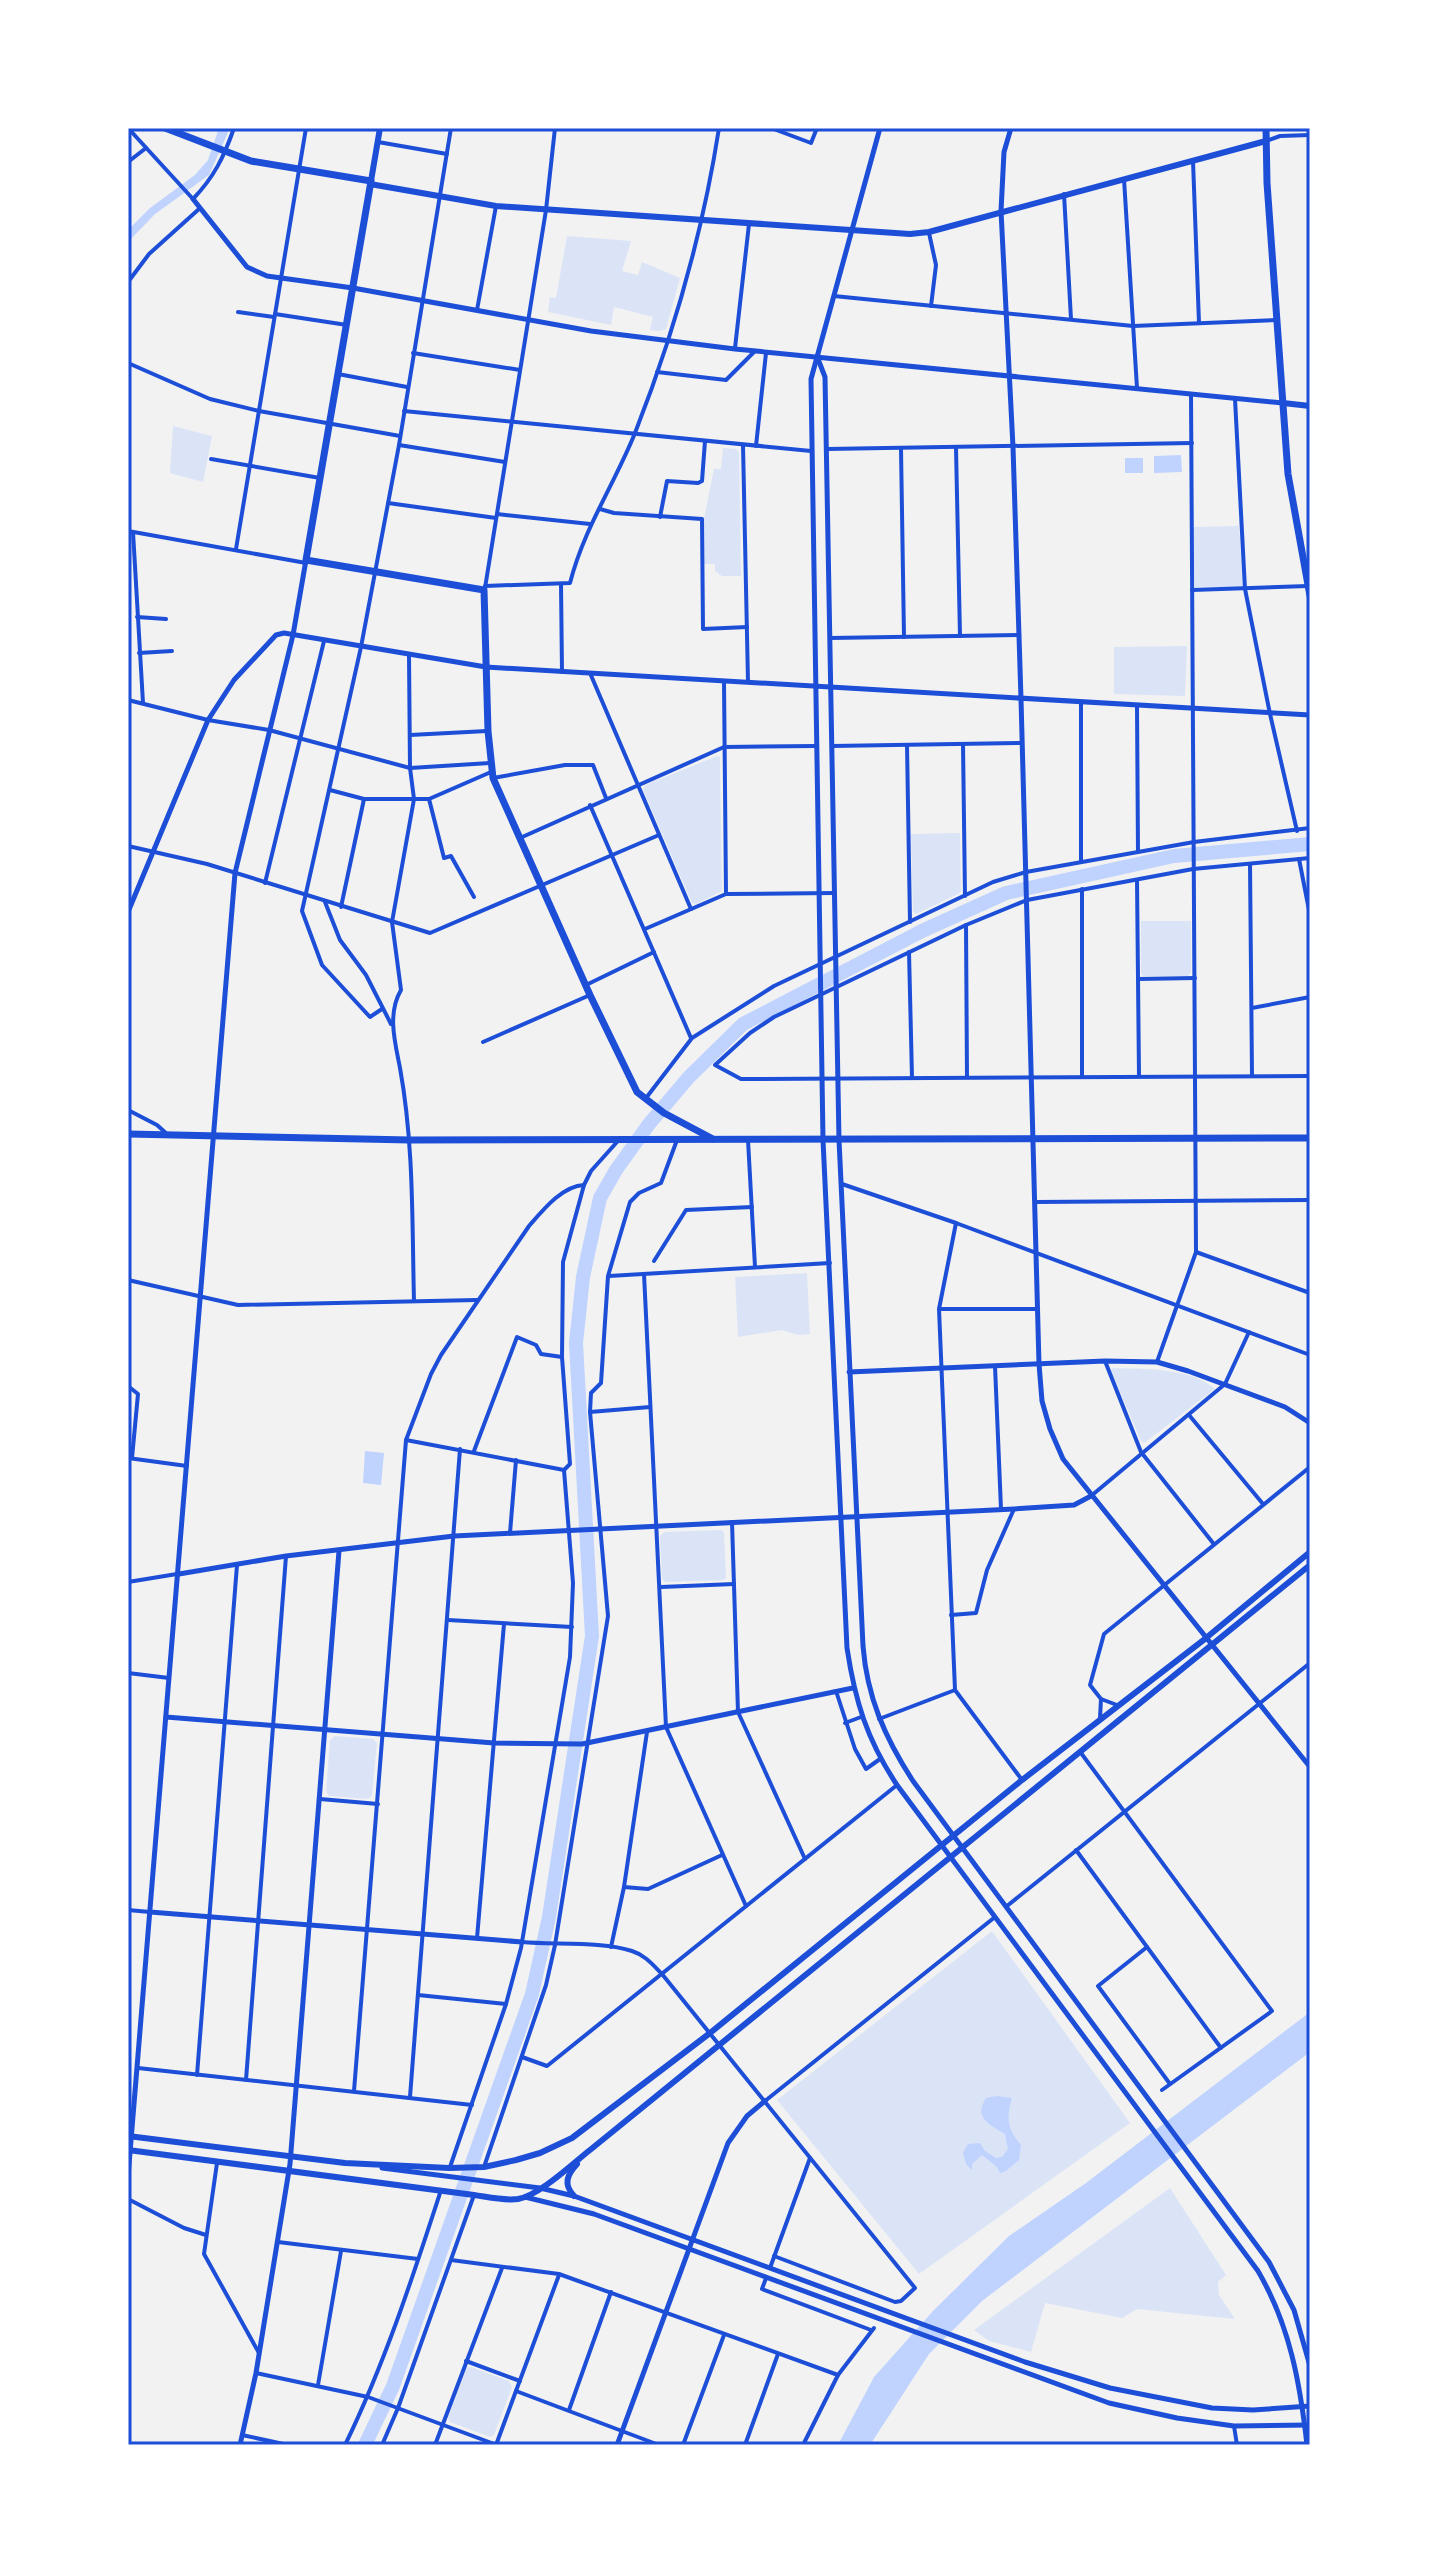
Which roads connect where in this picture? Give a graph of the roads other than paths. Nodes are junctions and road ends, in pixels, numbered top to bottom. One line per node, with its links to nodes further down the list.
1 (128, 128): 17 (street)
2 (165, 128): 18 (main road)
3 (234, 128): 18 (street)
4 (306, 128): 22 (street)
5 (380, 128): 16 (main road)
6 (451, 128): 19 (street)
7 (555, 128): 30 (street)
8 (719, 128): 32 (street)
9 (771, 128): 10 (street)
10 (817, 128)
11 (880, 128): 34 (street)
12 (1011, 128): 31 (street)
13 (1266, 128): 15 (main road)
14 (1310, 135): 15 (street)
15 (1266, 141): 20 (main road); 48 (main road)
16 (377, 142): 19 (street); 24 (main road)
17 (146, 148): 21 (street); 26 (street)
18 (224, 152): 22 (main road); 26 (street)
19 (447, 154): 27 (street)
20 (1193, 159): 23 (main road); 49 (street)
21 (128, 162)
22 (300, 168): 24 (main road); 36 (street)
23 (1124, 177): 25 (main road); 51 (street)
24 (370, 182): 27 (main road); 38 (main road)
25 (1064, 194): 31 (main road); 46 (street)
26 (191, 196): 29 (street)
27 (439, 197): 28 (main road); 40 (street)
28 (496, 206): 30 (main road); 42 (street)
29 (199, 209): 36 (street); 37 (street)
30 (546, 210): 32 (main road); 47 (street)
31 (1001, 211): 35 (main road); 44 (street)
32 (702, 220): 33 (main road); 52 (street)
33 (749, 224): 34 (main road); 53 (street)
34 (852, 231): 35 (main road); 39 (street)
35 (929, 232): 41 (street)
36 (280, 277): 38 (street); 45 (street)
37 (128, 282)
38 (353, 288): 40 (street); 50 (main road)
39 (834, 296): 41 (street); 57 (street)
40 (423, 301): 42 (street); 55 (street)
41 (931, 306): 44 (street)
42 (477, 310): 47 (street)
43 (238, 312): 45 (street)
44 (1007, 312): 46 (street); 62 (street)
45 (274, 315): 50 (street); 69 (street)
46 (1071, 319): 51 (street)
47 (528, 320): 52 (street); 59 (street)
48 (1276, 320): 49 (street); 67 (main road)
49 (1199, 323): 51 (street)
50 (347, 325): 61 (main road)
51 (1133, 326): 64 (street)
52 (666, 340): 53 (street); 60 (street)
53 (735, 349): 54 (street)
54 (755, 351): 56 (street); 60 (street)
55 (413, 353): 59 (street); 63 (street)
56 (766, 353): 57 (street); 79 (street)
57 (818, 358): 62 (street); 82 (street); 84 (street)
58 (128, 363): 69 (street)
59 (520, 370): 71 (street)
60 (657, 372): 73 (street)
61 (338, 374): 63 (street); 72 (main road)
62 (1009, 376): 64 (street); 80 (street)
63 (408, 387): 70 (street)
64 (1137, 388): 65 (street)
65 (1191, 394): 66 (street); 76 (street)
66 (1235, 399): 67 (street); 101 (street)
67 (1283, 403): 68 (main road); 99 (main road)
68 (1310, 406)
69 (259, 411): 72 (street); 87 (street)
70 (404, 411): 71 (street); 74 (street)
71 (512, 422): 73 (street); 86 (street)
72 (329, 424): 74 (street); 88 (main road)
73 (634, 435): 75 (street); 90 (street)
74 (400, 436): 77 (street)
75 (705, 441): 78 (street); 92 (street)
76 (1192, 443): 80 (street); 102 (street)
77 (399, 445): 86 (street); 89 (street)
78 (743, 445): 79 (street); 106 (street)
79 (756, 446): 84 (street)
80 (1013, 447): 81 (street); 108 (street)
81 (956, 448): 83 (street); 109 (street)
82 (827, 449): 83 (street); 111 (street)
83 (901, 449): 110 (street)
84 (811, 451): 122 (street)
85 (211, 459): 87 (street)
86 (505, 462): 91 (street)
87 (251, 465): 88 (street); 95 (street)
88 (320, 478): 96 (main road)
89 (388, 503): 91 (street); 97 (street)
90 (600, 509): 92 (street); 93 (street)
91 (496, 516): 93 (street); 100 (street)
92 (660, 517): 106 (street)
93 (590, 524): 98 (street)
94 (131, 531): 95 (street); 104 (street)
95 (236, 549): 96 (street)
96 (306, 562): 97 (main road); 107 (street)
97 (375, 571): 100 (main road); 113 (street)
98 (561, 584): 100 (street); 118 (street)
99 (1308, 586): 101 (street); 103 (main road)
100 (485, 588): 117 (main road)
101 (1245, 589): 102 (street); 130 (street)
102 (1192, 590): 129 (street)
103 (1310, 596)
104 (137, 617): 105 (street); 115 (street)
105 (166, 619)
106 (747, 627): 121 (street)
107 (293, 635): 112 (street); 132 (street); 133 (street)
108 (1019, 635): 109 (street); 124 (street)
109 (960, 636): 110 (street)
110 (904, 637): 111 (street)
111 (830, 638): 123 (street)
112 (324, 641): 113 (street); 136 (street)
113 (361, 647): 116 (street); 143 (street)
114 (172, 651): 115 (street)
115 (139, 653): 127 (street)
116 (409, 655): 117 (street); 135 (street)
117 (486, 667): 118 (street); 134 (main road)
118 (562, 672): 119 (street)
119 (590, 673): 120 (street); 146 (street)
120 (724, 681): 121 (street); 142 (street)
121 (748, 682): 122 (street)
122 (815, 687): 123 (street); 140 (street)
123 (831, 688): 124 (street); 141 (street)
124 (1021, 699): 126 (street); 137 (street)
125 (128, 700): 127 (street)
126 (1081, 702): 128 (street); 164 (street)
127 (143, 703): 132 (street)
128 (1137, 707): 129 (street); 160 (street)
129 (1194, 709): 130 (street); 157 (street)
130 (1270, 714): 131 (street); 154 (street)
131 (1310, 715)
132 (208, 720): 133 (street); 159 (street)
133 (269, 730): 136 (street); 168 (street)
134 (488, 731): 135 (street); 145 (main road)
135 (410, 735): 144 (street)
136 (300, 738): 143 (street); 170 (street)
137 (1022, 743): 138 (street); 167 (street)
138 (963, 744): 139 (street); 177 (street)
139 (907, 745): 141 (street); 186 (street)
140 (816, 746): 142 (street); 173 (street)
141 (832, 746): 174 (street)
142 (724, 747): 146 (street); 175 (street)
143 (339, 749): 144 (street); 147 (street)
144 (410, 768): 145 (street); 150 (street)
145 (491, 771): 148 (street); 151 (street); 156 (main road)
146 (638, 785): 148 (street); 155 (street)
147 (330, 790): 149 (street); 176 (street)
148 (606, 798): 152 (street)
149 (364, 799): 150 (street); 181 (street)
150 (414, 799): 151 (street); 185 (street)
151 (429, 799): 178 (street)
152 (590, 805): 156 (street); 161 (street)
153 (1310, 828): 154 (street)
154 (1297, 831): 157 (street)
155 (659, 835): 161 (street); 182 (street)
156 (520, 838): 171 (main road)
157 (1194, 842): 160 (street); 166 (street)
158 (128, 846): 159 (street)
159 (154, 851): 168 (street); 183 (street)
160 (1138, 852): 164 (street)
161 (613, 856): 171 (street); 188 (street)
162 (1310, 858): 163 (street)
163 (1299, 859): 165 (street); 184 (street)
164 (1081, 862): 167 (street)
165 (1250, 864): 166 (street); 200 (street)
166 (1193, 869): 169 (street); 193 (street)
167 (1026, 872): 177 (street); 179 (street)
168 (235, 873): 170 (street); 219 (street)
169 (1137, 880): 172 (street); 194 (street)
170 (265, 883): 176 (street)
171 (543, 886): 185 (street); 195 (main road)
172 (1082, 889): 179 (street); 212 (street)
173 (819, 893): 174 (street); 175 (street); 192 (street)
174 (834, 893): 191 (street)
175 (726, 894): 182 (street)
176 (306, 895): 180 (street); 201 (street)
177 (965, 896): 186 (street)
178 (474, 897)
179 (1027, 900): 187 (street); 211 (street)
180 (325, 902): 181 (street); 201 (street)
181 (341, 907): 185 (street)
182 (691, 909): 188 (street)
183 (128, 912)
184 (1310, 915)
185 (392, 922): 202 (street)
186 (910, 922): 191 (street)
187 (966, 925): 190 (street); 210 (street)
188 (645, 929): 189 (street)
189 (654, 952): 195 (street); 203 (street)
190 (909, 952): 196 (street); 209 (street)
191 (835, 957): 192 (street); 196 (street)
192 (820, 965): 198 (street); 203 (street)
193 (1195, 978): 194 (street); 207 (street)
194 (1138, 979): 206 (street)
195 (586, 985): 197 (main road)
196 (835, 988): 198 (street); 214 (street)
197 (590, 995): 204 (street); 215 (main road)
198 (821, 995): 213 (street); 213 (street)
199 (1310, 997): 200 (street)
200 (1252, 1008): 205 (street)
201 (382, 1009): 202 (street)
202 (392, 1026): 223 (street)
203 (692, 1038): 215 (street)
204 (483, 1042)
205 (1252, 1075): 207 (street); 208 (street)
206 (1139, 1076): 207 (street); 212 (street)
207 (1195, 1076): 222 (street)
208 (1310, 1076)
209 (912, 1077): 210 (street); 214 (street)
210 (967, 1077): 211 (street)
211 (1031, 1077): 212 (street); 221 (street)
212 (1082, 1077)
213 (822, 1078): 214 (street); 227 (street)
214 (837, 1078): 228 (street)
215 (645, 1100): 225 (main road)
216 (128, 1110): 218 (street)
217 (128, 1134): 218 (main road)
218 (168, 1135): 219 (main road)
219 (213, 1136): 223 (main road); 246 (street)
220 (1310, 1138): 222 (main road)
221 (1033, 1139): 222 (main road); 228 (main road); 234 (street)
222 (1197, 1139): 232 (street)
223 (410, 1140): 229 (main road); 248 (street)
224 (677, 1140): 225 (main road); 229 (main road); 243 (street)
225 (715, 1140): 226 (main road)
226 (748, 1140): 227 (main road); 235 (street)
227 (823, 1140): 228 (main road); 240 (street)
228 (839, 1140): 230 (street)
229 (618, 1141): 231 (street)
230 (842, 1184): 236 (street); 260 (street)
231 (584, 1185): 247 (street); 254 (street)
232 (1196, 1200): 233 (street); 234 (street); 237 (street)
233 (1310, 1200)
234 (1035, 1202): 238 (street)
235 (752, 1207): 239 (street); 241 (street)
236 (956, 1223): 238 (street); 250 (street)
237 (1196, 1252): 245 (street); 249 (street)
238 (1035, 1253): 249 (street); 251 (street)
239 (654, 1261)
240 (830, 1263): 241 (street); 282 (street)
241 (755, 1267): 242 (street)
242 (644, 1274): 243 (street); 263 (street)
243 (608, 1276): 264 (street)
244 (128, 1280): 246 (street)
245 (1310, 1293)
246 (201, 1297): 248 (street); 273 (street)
247 (477, 1300): 248 (street); 267 (street)
248 (414, 1301)
249 (1175, 1306): 252 (street); 256 (street)
250 (939, 1309): 251 (street); 259 (street)
251 (1037, 1309): 257 (street)
252 (1249, 1332): 253 (street); 261 (street)
253 (1310, 1355)
254 (562, 1357): 269 (street); 275 (street)
255 (1105, 1361): 256 (street); 257 (street); 270 (street)
256 (1157, 1362): 261 (street)
257 (1039, 1364): 258 (street); 276 (street)
258 (995, 1366): 259 (street); 278 (street)
259 (940, 1368): 260 (street); 280 (street)
260 (849, 1372): 281 (street)
261 (1225, 1384): 265 (street); 266 (street)
262 (128, 1386): 271 (street)
263 (650, 1407): 264 (street); 284 (street)
264 (590, 1412): 285 (street)
265 (1189, 1415): 270 (street); 277 (street)
266 (1310, 1423)
267 (406, 1440): 268 (street); 289 (street)
268 (460, 1449): 269 (street); 288 (street)
269 (474, 1451): 272 (street)
270 (1141, 1452): 276 (street); 290 (street)
271 (130, 1458): 273 (street)
272 (516, 1460): 275 (street); 287 (street)
273 (187, 1466): 296 (street)
274 (1310, 1467): 277 (street)
275 (564, 1470): 286 (street)
276 (1091, 1496): 279 (street); 299 (street)
277 (1263, 1504): 290 (street)
278 (1001, 1509): 279 (street); 280 (street)
279 (1014, 1509): 301 (street)
280 (946, 1511): 281 (street); 301 (street)
281 (858, 1516): 282 (street); 320 (street)
282 (841, 1517): 283 (street); 310 (street)
283 (732, 1522): 284 (street); 298 (street)
284 (656, 1526): 285 (street); 300 (street)
285 (599, 1529): 286 (street); 331 (street)
286 (568, 1531): 287 (street); 304 (street)
287 (510, 1533): 288 (street)
288 (454, 1536): 289 (street); 302 (street)
289 (399, 1542): 291 (street); 327 (street)
290 (1213, 1543): 299 (street)
291 (339, 1551): 293 (street); 325 (street)
292 (1310, 1552): 305 (main road)
293 (286, 1556): 294 (street); 323 (street)
294 (237, 1565): 296 (street); 321 (street)
295 (1310, 1565): 306 (main road)
296 (179, 1574): 297 (street); 309 (street)
297 (128, 1582)
298 (734, 1584): 300 (street); 316 (street)
299 (1163, 1585): 305 (street); 313 (street)
300 (661, 1587): 324 (street)
301 (951, 1615): 311 (street)
302 (448, 1620): 303 (street); 328 (street)
303 (504, 1624): 304 (street); 329 (street)
304 (572, 1627): 330 (street)
305 (1206, 1638): 306 (street); 315 (main road)
306 (1212, 1644): 314 (street); 332 (main road)
307 (1310, 1663): 314 (street)
308 (128, 1673): 309 (street)
309 (169, 1678): 317 (street)
310 (853, 1688): 312 (street); 318 (street)
311 (955, 1690): 320 (street); 335 (street)
312 (836, 1691): 316 (street); 322 (street)
313 (1101, 1699): 315 (street); 319 (street)
314 (1260, 1704): 334 (street); 341 (street)
315 (1117, 1705): 319 (main road)
316 (738, 1712): 324 (street); 348 (street)
317 (166, 1717): 321 (street); 353 (street)
318 (861, 1717): 322 (street); 333 (street)
319 (1100, 1718): 335 (main road)
320 (879, 1719): 342 (street)
321 (224, 1723): 323 (street); 354 (street)
322 (845, 1723): 333 (street)
323 (274, 1726): 325 (street); 356 (street)
324 (666, 1727): 326 (street); 346 (street)
325 (326, 1730): 327 (street); 339 (street)
326 (647, 1732): 331 (street); 349 (street)
327 (383, 1735): 328 (street); 340 (street)
328 (438, 1739): 329 (street); 359 (street)
329 (494, 1743): 330 (street); 360 (street)
330 (558, 1744): 331 (street); 361 (street)
331 (585, 1744): 362 (street)
332 (1081, 1753): 341 (street); 344 (main road)
333 (880, 1759): 336 (street)
334 (1310, 1767)
335 (1022, 1780): 342 (main road)
336 (897, 1785): 343 (street); 348 (street)
337 (1310, 1786): 338 (lane)
338 (1310, 1792)
339 (320, 1799): 340 (street); 357 (street)
340 (378, 1804): 358 (street)
341 (1125, 1812): 345 (street); 370 (street)
342 (953, 1835): 343 (main road); 344 (street)
343 (942, 1844): 347 (street); 368 (main road)
344 (964, 1849): 347 (main road); 351 (street)
345 (1076, 1850): 351 (street); 364 (street)
346 (722, 1855): 349 (street); 350 (street)
347 (952, 1858): 355 (street); 369 (main road)
348 (805, 1859): 350 (street)
349 (624, 1887): 363 (street)
350 (746, 1906): 365 (street)
351 (1007, 1906): 419 (street)
352 (128, 1910): 353 (street)
353 (150, 1912): 354 (street); 372 (street)
354 (209, 1916): 356 (street); 375 (street)
355 (996, 1916): 382 (street); 428 (street)
356 (258, 1920): 357 (street); 376 (street)
357 (310, 1924): 358 (street); 378 (street)
358 (367, 1929): 359 (street); 380 (street)
359 (422, 1933): 360 (street); 366 (street)
360 (477, 1938): 361 (street)
361 (522, 1942): 362 (street); 367 (street)
362 (555, 1945): 363 (street); 373 (street)
363 (611, 1947): 365 (street)
364 (1147, 1947): 370 (street); 377 (street)
365 (662, 1974): 368 (street); 373 (street)
366 (418, 1995): 367 (street); 381 (street)
367 (506, 2004): 383 (street)
368 (710, 2033): 369 (street); 391 (main road)
369 (720, 2045): 382 (street); 386 (main road)
370 (1221, 2048): 377 (street)
371 (128, 2053): 372 (street)
372 (139, 2054): 374 (street)
373 (522, 2057): 391 (street)
374 (138, 2068): 375 (street); 384 (street)
375 (197, 2075): 376 (street)
376 (246, 2080): 378 (street)
377 (1170, 2084): 379 (street)
378 (297, 2085): 380 (street); 387 (street)
379 (1162, 2090)
380 (354, 2091): 381 (street)
381 (410, 2097): 383 (street)
382 (765, 2101): 388 (street); 402 (street)
383 (472, 2105): 392 (street)
384 (130, 2136): 385 (street); 387 (main road)
385 (129, 2150): 389 (main road); 394 (street)
386 (590, 2150): 395 (main road); 398 (main road)
387 (291, 2157): 390 (main road); 393 (street)
388 (810, 2158): 406 (street); 406 (street)
389 (217, 2161): 393 (main road); 401 (street)
390 (345, 2163): 392 (main road); 395 (street)
391 (484, 2167): 392 (main road)
392 (449, 2168)
393 (289, 2171): 396 (main road); 403 (street)
394 (128, 2177)
395 (540, 2188): 398 (street); 399 (main road)
396 (441, 2190): 397 (main road); 407 (street)
397 (474, 2195): 399 (main road); 408 (street)
398 (574, 2196): 402 (street)
399 (524, 2197): 404 (street)
400 (128, 2199): 401 (street)
401 (206, 2235): 416 (street)
402 (692, 2241): 404 (street); 410 (street)
403 (278, 2242): 405 (street); 416 (street)
404 (689, 2249): 412 (street); 414 (street)
405 (341, 2251): 407 (street); 423 (street)
406 (774, 2256): 410 (street)
407 (418, 2259): 425 (street)
408 (451, 2260): 409 (street); 427 (street)
409 (502, 2267): 411 (street); 418 (street)
410 (770, 2268): 428 (street)
411 (559, 2274): 413 (street); 422 (street)
412 (766, 2278): 421 (street); 432 (street)
413 (611, 2292): 414 (street); 429 (street)
414 (665, 2312): 415 (street); 433 (street)
415 (724, 2334): 417 (street); 443 (street)
416 (259, 2353): 420 (street)
417 (778, 2354): 421 (street); 444 (street)
418 (466, 2361): 422 (street); 430 (street)
419 (1310, 2366)
420 (256, 2373): 423 (street); 434 (street)
421 (838, 2375): 445 (street)
422 (520, 2381): 424 (street)
423 (318, 2385): 425 (street)
424 (516, 2391): 429 (street); 440 (street)
425 (371, 2398): 427 (street); 437 (street)
426 (1310, 2406): 428 (street)
427 (395, 2407): 430 (street); 438 (street)
428 (1302, 2407): 431 (street)
429 (569, 2410): 433 (street)
430 (442, 2425): 439 (street); 440 (street)
431 (1308, 2425): 432 (street); 447 (street)
432 (1234, 2426): 446 (street)
433 (622, 2431): 441 (street); 442 (street)
434 (242, 2435): 435 (street); 436 (street)
435 (240, 2445)
436 (288, 2445)
437 (345, 2445)
438 (382, 2445)
439 (435, 2445)
440 (496, 2445)
441 (617, 2445)
442 (659, 2445)
443 (683, 2445)
444 (745, 2445)
445 (803, 2445)
446 (1237, 2445)
447 (1307, 2445)

